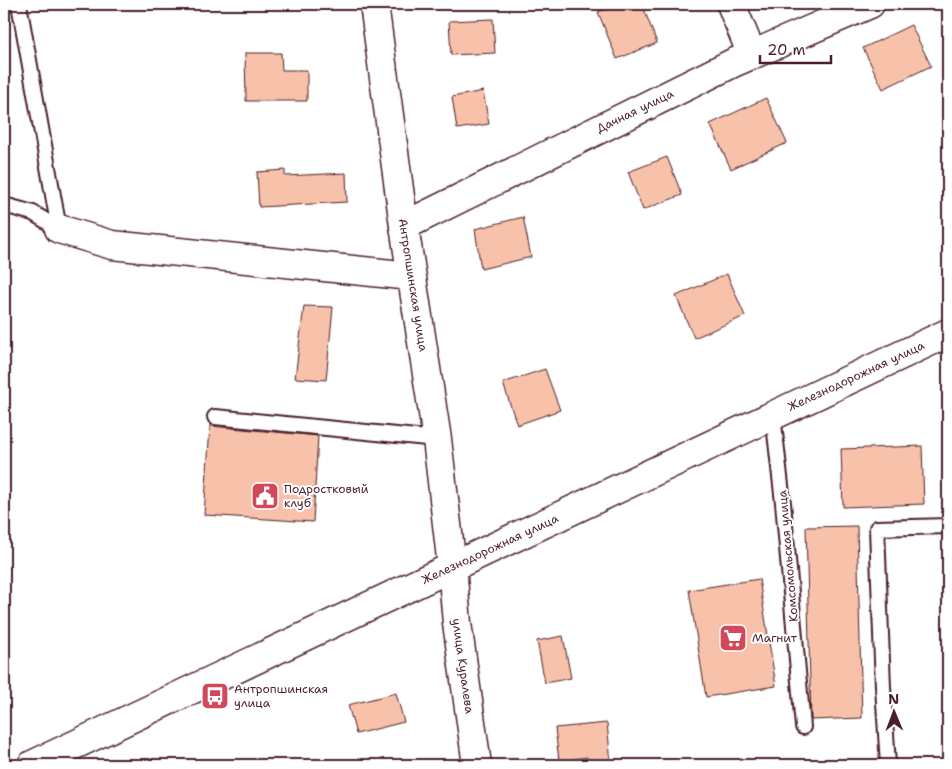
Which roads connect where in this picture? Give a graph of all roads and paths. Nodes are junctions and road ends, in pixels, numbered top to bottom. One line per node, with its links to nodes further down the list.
1 (19, 4): 8 (lane)
2 (374, 4): 7 (street, Антропшинская улица)
3 (731, 4): 5 (street)
4 (870, 4): 5 (street, Дачная улица)
5 (752, 55): 7 (street, Дачная улица)
6 (4, 206): 8 (lane)
7 (404, 226): 9 (street, Антропшинская улица)
8 (59, 229): 9 (street)
9 (411, 276): 13 (street, Антропшинская улица)
10 (948, 333): 11 (street, Железнодорожная улица)
11 (773, 415): 15 (street, Железнодорожная улица); 16 (lane, Комсомольская улица)
12 (215, 417): 13 (lane)
13 (437, 439): 15 (street, Антропшинская улица)
14 (948, 526): 19 (lane)
15 (452, 567): 17 (street, Железнодорожная улица); 18 (street, улица Куралева)
16 (803, 727)
17 (32, 765)
18 (477, 765)
19 (888, 765)

